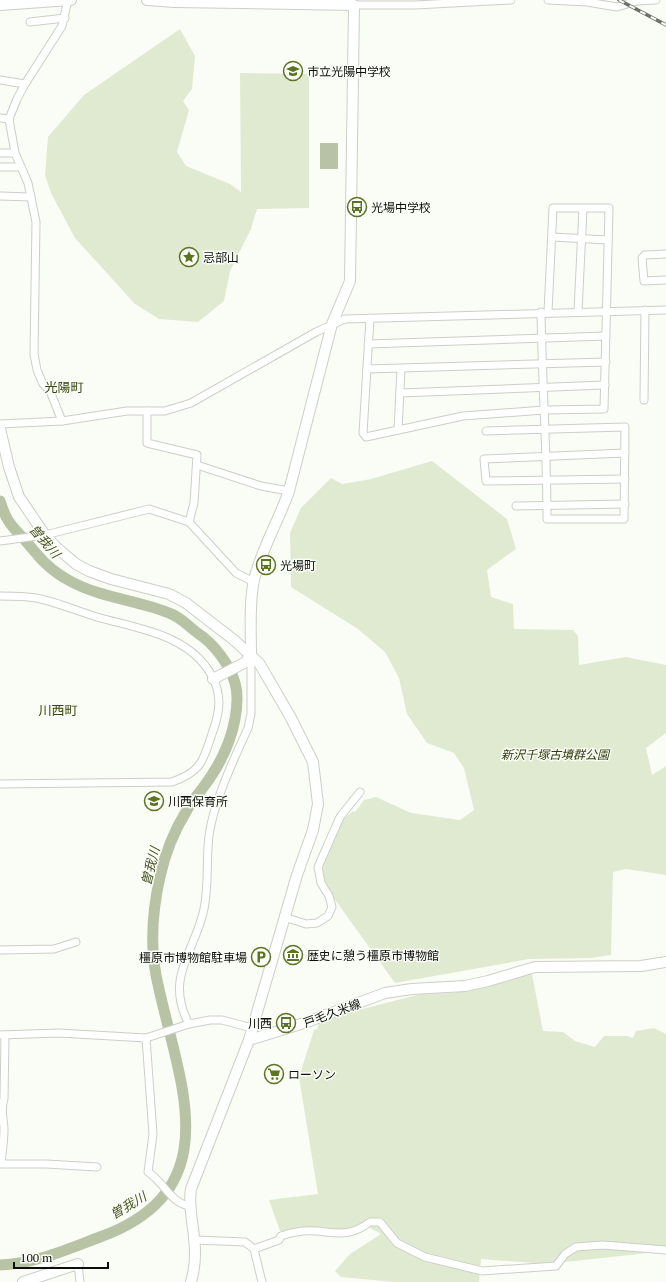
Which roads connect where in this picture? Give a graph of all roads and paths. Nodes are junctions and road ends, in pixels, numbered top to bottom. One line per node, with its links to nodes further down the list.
1 (68, 0): 2 (street); 7 (street); 9 (street)
2 (71, 0)
3 (147, 0): 8 (street)
4 (511, 0): 8 (street)
5 (548, 0): 6 (street)
6 (656, 0)
7 (0, 5)
8 (354, 5): 33 (street)
9 (65, 18): 10 (street); 12 (street)
10 (30, 22)
11 (0, 80): 12 (street)
12 (25, 84): 14 (street)
13 (0, 118): 14 (street)
14 (9, 119): 16 (street)
15 (0, 153): 16 (street)
16 (15, 153): 17 (street)
17 (21, 166): 18 (street); 20 (street)
18 (0, 167)
19 (0, 196): 20 (street)
20 (31, 197): 47 (street)
21 (583, 209): 22 (street); 23 (street); 24 (street)
22 (552, 237): 23 (street); 31 (street)
23 (582, 239): 24 (street); 29 (street)
24 (608, 240): 30 (street)
25 (666, 254): 26 (street)
26 (666, 280)
27 (645, 310): 28 (street); 30 (street); 44 (street)
28 (666, 310)
29 (578, 311): 30 (street); 31 (street)
30 (607, 311): 34 (street)
31 (544, 312): 32 (street); 35 (street)
32 (370, 318): 33 (street); 36 (street)
33 (332, 324): 46 (street); 58 (street)
34 (606, 336): 35 (street); 37 (street)
35 (541, 338): 36 (street); 38 (street)
36 (368, 344): 39 (street)
37 (606, 362): 38 (street); 41 (street)
38 (543, 364): 40 (street); 42 (street)
39 (367, 369): 40 (street); 51 (street)
40 (402, 369): 43 (street)
41 (605, 384): 42 (street); 45 (street)
42 (543, 387): 43 (street); 45 (street)
43 (400, 393): 51 (street)
44 (644, 400)
45 (544, 410): 50 (street); 51 (street)
46 (147, 411): 47 (street); 55 (street)
47 (62, 422): 48 (street)
48 (0, 424)
49 (0, 429): 63 (street)
50 (545, 429): 52 (street); 53 (street); 54 (street)
51 (398, 430)
52 (486, 432)
53 (625, 453): 54 (street); 56 (street)
54 (546, 456): 57 (street); 57 (street)
55 (197, 465): 58 (street); 62 (street)
56 (625, 479): 57 (street); 59 (street)
57 (547, 480): 60 (street)
58 (289, 491): 65 (street)
59 (625, 504): 60 (street); 60 (street)
60 (547, 505): 61 (street)
61 (516, 506)
62 (188, 522): 63 (street); 65 (street)
63 (42, 536): 64 (street); 67 (street)
64 (3, 541)
65 (254, 582): 67 (street)
66 (0, 596): 68 (street)
67 (249, 658): 68 (street); 71 (street); 75 (street)
68 (215, 678): 69 (street)
69 (0, 784)
70 (360, 792): 71 (street)
71 (284, 917): 76 (street)
72 (76, 942): 73 (street)
73 (0, 950)
74 (666, 962): 79 (street, 戸毛久米線)
75 (187, 1025): 76 (street); 78 (street)
76 (252, 1028): 79 (street)
77 (2, 1035): 78 (street); 80 (street)
78 (146, 1038): 82 (street)
79 (249, 1040): 82 (street)
80 (2, 1090): 81 (street)
81 (97, 1167)
82 (190, 1206): 83 (street)
83 (195, 1240): 84 (street); 89 (street)
84 (254, 1249): 85 (street); 90 (street)
85 (666, 1250)
86 (78, 1264): 87 (street); 88 (street)
87 (23, 1282)
88 (80, 1282)
89 (191, 1282)
90 (262, 1282)

